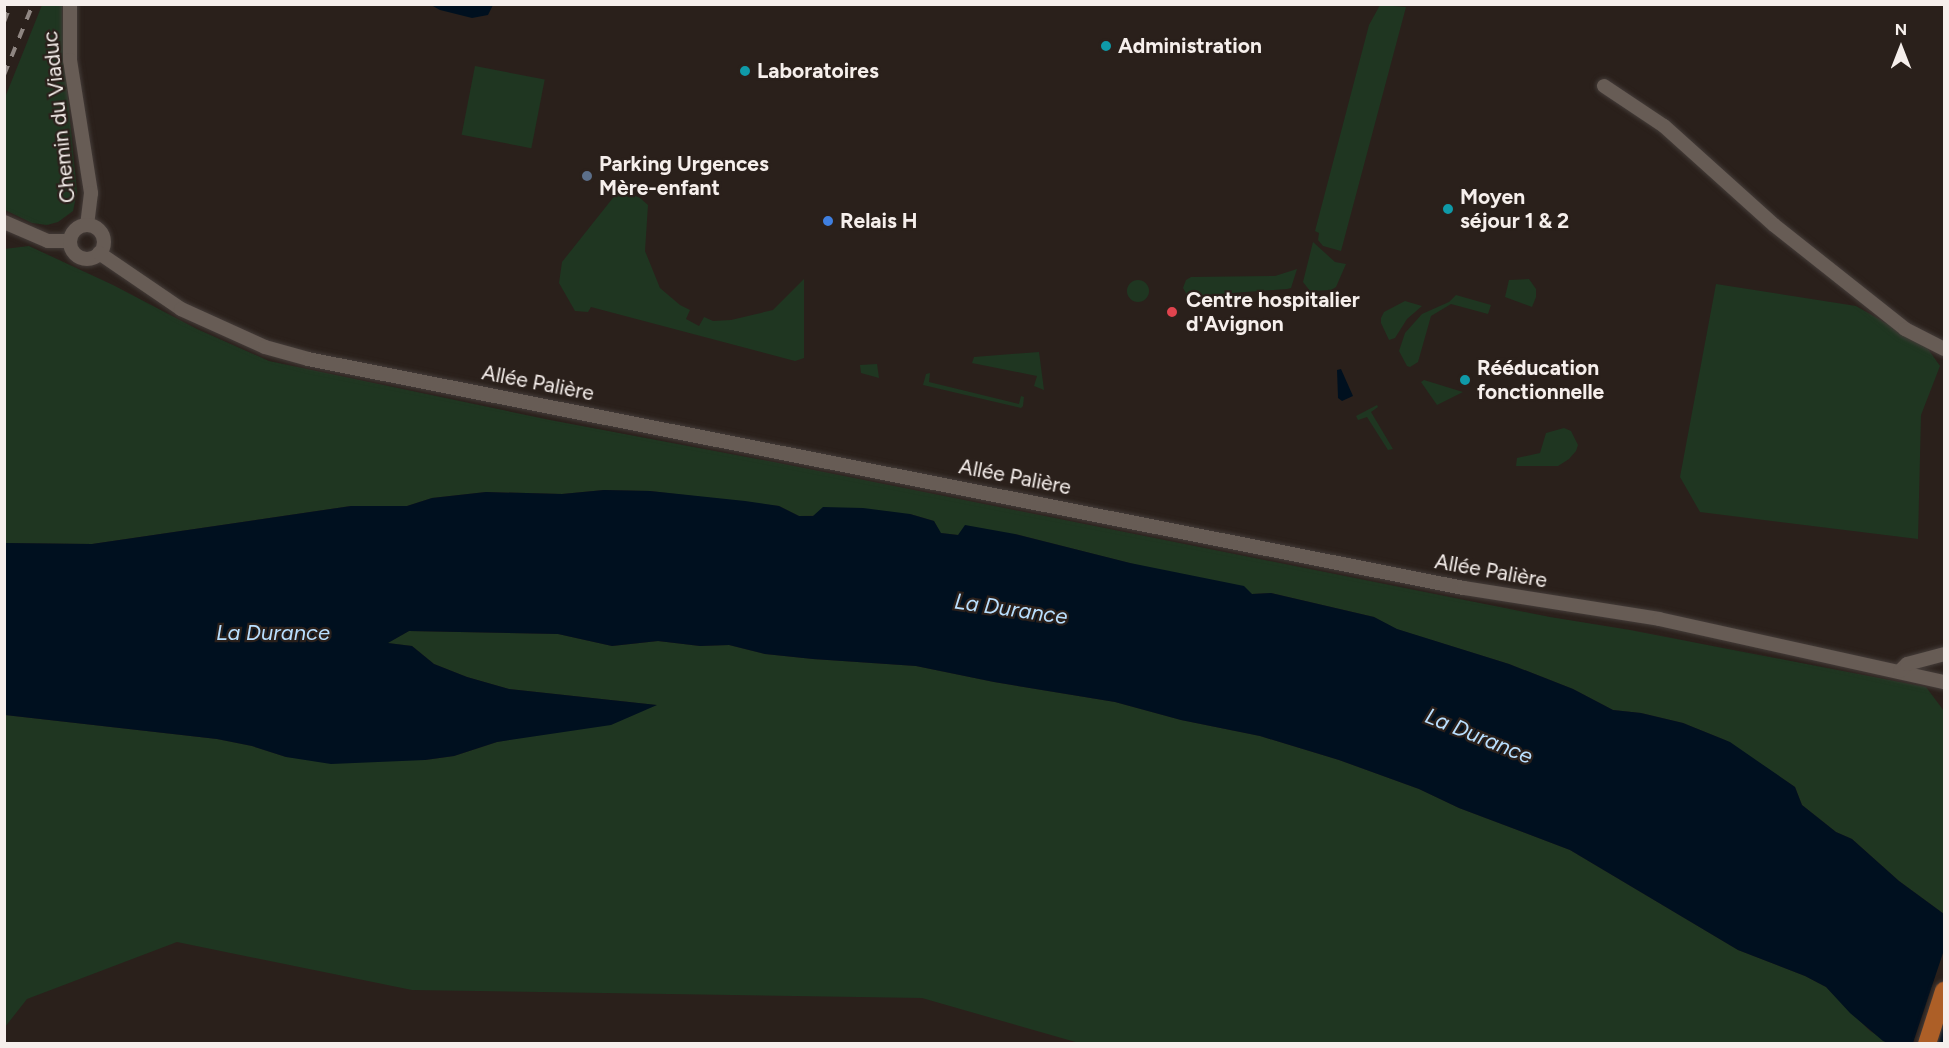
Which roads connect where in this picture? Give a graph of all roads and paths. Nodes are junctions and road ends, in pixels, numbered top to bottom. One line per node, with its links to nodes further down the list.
1 (70, 4): 4 (street, Chemin du Viaduc)
2 (1604, 86): 7 (street)
3 (4, 222): 5 (street)
4 (87, 225): 5 (street, Chemin du Viaduc); 6 (street, Chemin du Viaduc)
5 (69, 241): 6 (street)
6 (99, 253): 9 (street, Allée Palière)
7 (1944, 349)
8 (1944, 654): 9 (street)
9 (1900, 671): 10 (street, Allée Palière)
10 (1944, 682)
11 (1944, 991): 12 (main road)
12 (1927, 1044)

